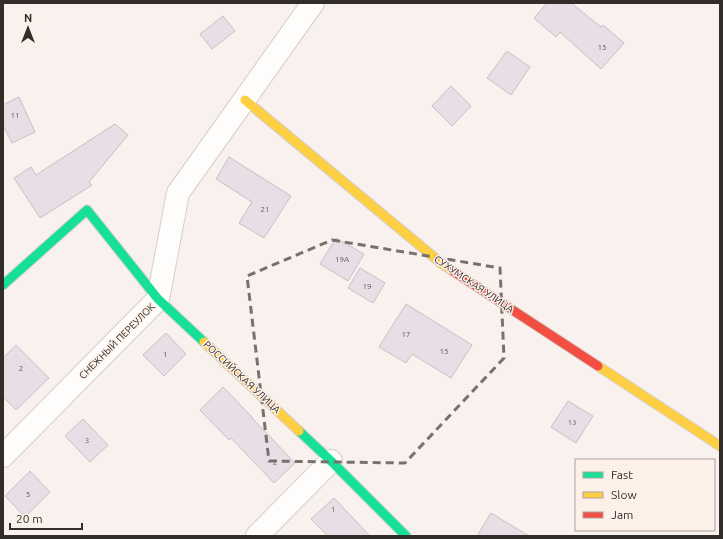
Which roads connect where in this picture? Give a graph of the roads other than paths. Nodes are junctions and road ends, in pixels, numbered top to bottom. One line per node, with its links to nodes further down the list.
1 (313, 3): 2 (street, СНЕЖНЫЙ ПЕРЕУЛОК)
2 (245, 100): 4 (street, СНЕЖНЫЙ ПЕРЕУЛОК); 5 (street, СУХУМСКАЯ УЛИЦА)
3 (3, 285): 4 (street, РОССИЙСКАЯ УЛИЦА)
4 (158, 299): 6 (street, СНЕЖНЫЙ ПЕРЕУЛОК); 7 (street, РОССИЙСКАЯ УЛИЦА)
5 (720, 446)
6 (3, 456)
7 (331, 461): 8 (street); 9 (street, РОССИЙСКАЯ УЛИЦА)
8 (256, 536)
9 (406, 536)

